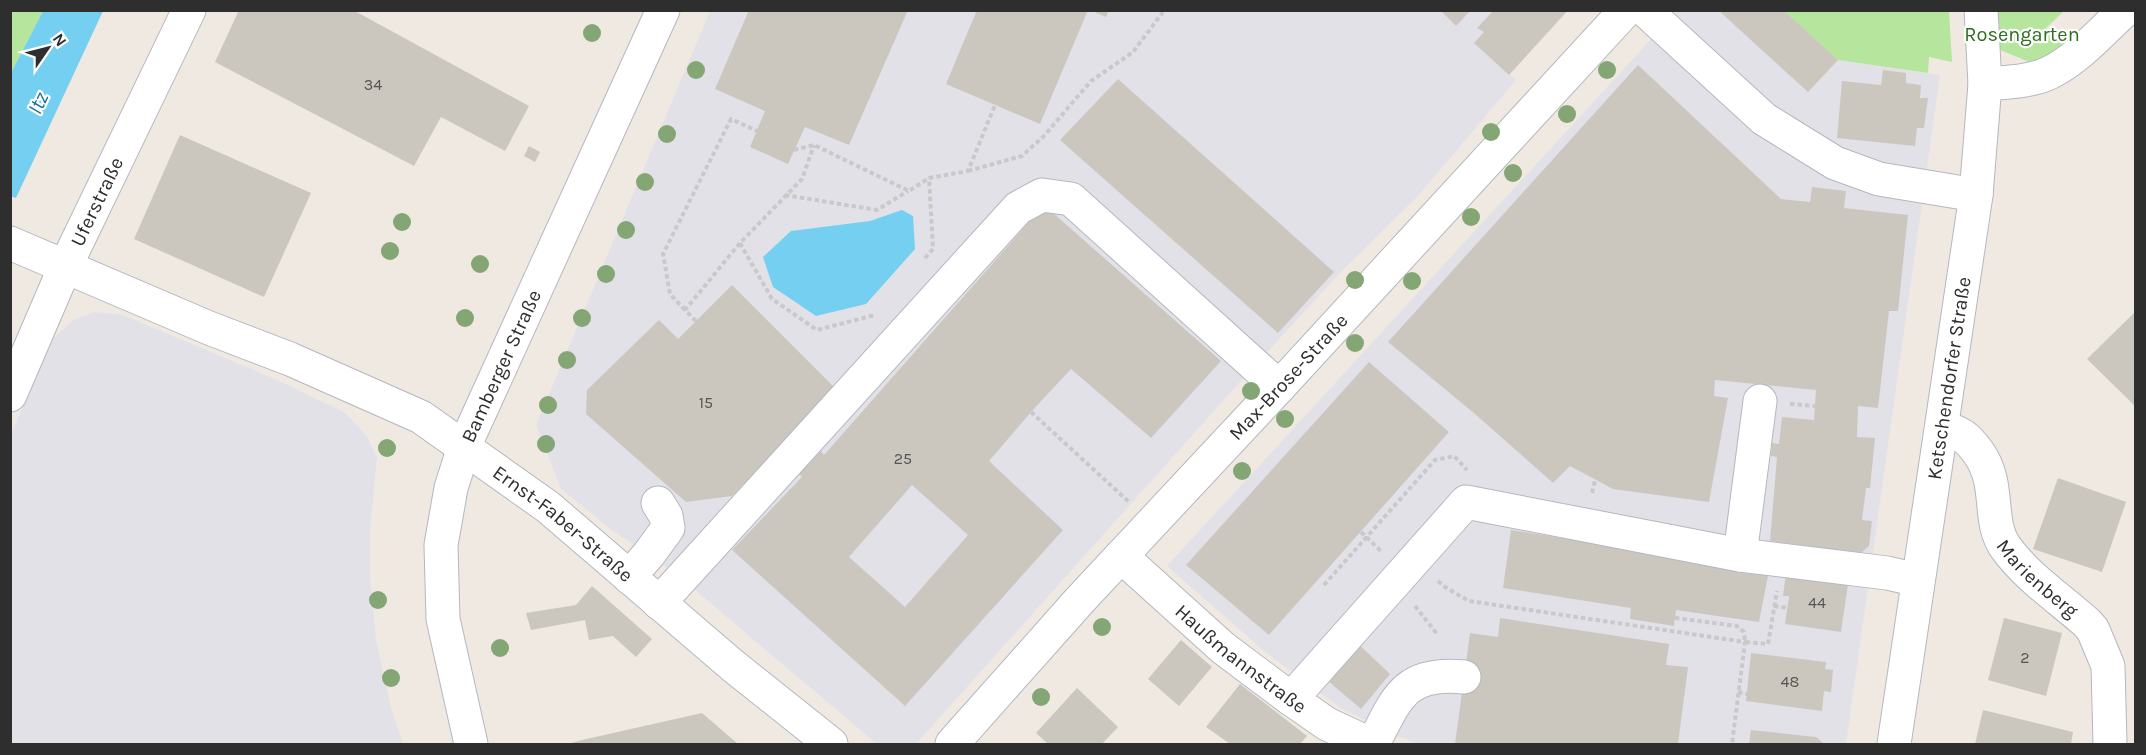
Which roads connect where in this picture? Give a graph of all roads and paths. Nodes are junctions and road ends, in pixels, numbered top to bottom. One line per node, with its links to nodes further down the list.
1 (189, 10): 21 (street, Uferstraße)
2 (663, 10): 32 (street, Bamberger Straße)
3 (1626, 10): 25 (street, Max-Brose-Straße)
4 (1645, 10): 17 (street)
5 (1981, 10): 8 (street, Ketschendorfer Straße)
6 (2125, 10): 8 (street)
7 (1163, 12): 13 (path)
8 (1985, 84): 17 (street, Ketschendorfer Straße)
9 (995, 105): 13 (path)
10 (757, 131): 22 (path)
11 (814, 145): 12 (path); 15 (path); 16 (path)
12 (794, 150)
13 (968, 171): 14 (path)
14 (929, 178): 15 (path); 20 (path)
15 (909, 191): 16 (path)
16 (785, 195): 18 (path)
17 (1977, 195): 31 (street, Ketschendorfer Straße)
18 (740, 243): 22 (path); 23 (path)
19 (19, 247): 21 (street, Ernst-Faber-Straße)
20 (919, 266)
21 (65, 267): 26 (street, Uferstraße); 32 (street, Ernst-Faber-Straße)
22 (685, 310): 24 (path)
23 (879, 314)
24 (696, 321)
25 (1279, 387): 35 (street, Max-Brose-Straße); 46 (street)
26 (10, 395)
27 (1760, 401): 39 (street)
28 (1802, 405): 29 (path)
29 (1815, 406)
30 (1031, 412): 35 (path)
31 (1942, 427): 43 (street, Ketschendorfer Straße); 61 (street, Marienberg)
32 (464, 447): 42 (street, Ernst-Faber-Straße); 55 (street, Bamberger Straße)
33 (1470, 472): 37 (path)
34 (658, 503): 42 (street)
35 (1151, 523): 40 (street, Max-Brose-Straße)
36 (1360, 532): 37 (path)
37 (1366, 538): 38 (path); 44 (path)
38 (1383, 553)
39 (1740, 555): 41 (street); 54 (street)
40 (1120, 556): 54 (street, Haußmannstraße); 57 (street, Max-Brose-Straße)
41 (1781, 560): 43 (street); 47 (path)
42 (629, 577): 46 (street, Ernst-Faber-Straße)
43 (1918, 580): 60 (street, Ketschendorfer Straße)
44 (1324, 585)
45 (1444, 587): 50 (path)
46 (658, 603): 56 (street, Ernst-Faber-Straße)
47 (1774, 606): 48 (path); 50 (path)
48 (1787, 608)
49 (1675, 618): 50 (path)
50 (1745, 642): 52 (path)
51 (1464, 677): 58 (street)
52 (1738, 692): 53 (path); 59 (path)
53 (1747, 694)
54 (1291, 699): 58 (street, Haußmannstraße)
55 (471, 744)
56 (831, 744)
57 (952, 744)
58 (1371, 744)
59 (1732, 744)
60 (1894, 744)
61 (2110, 744)

